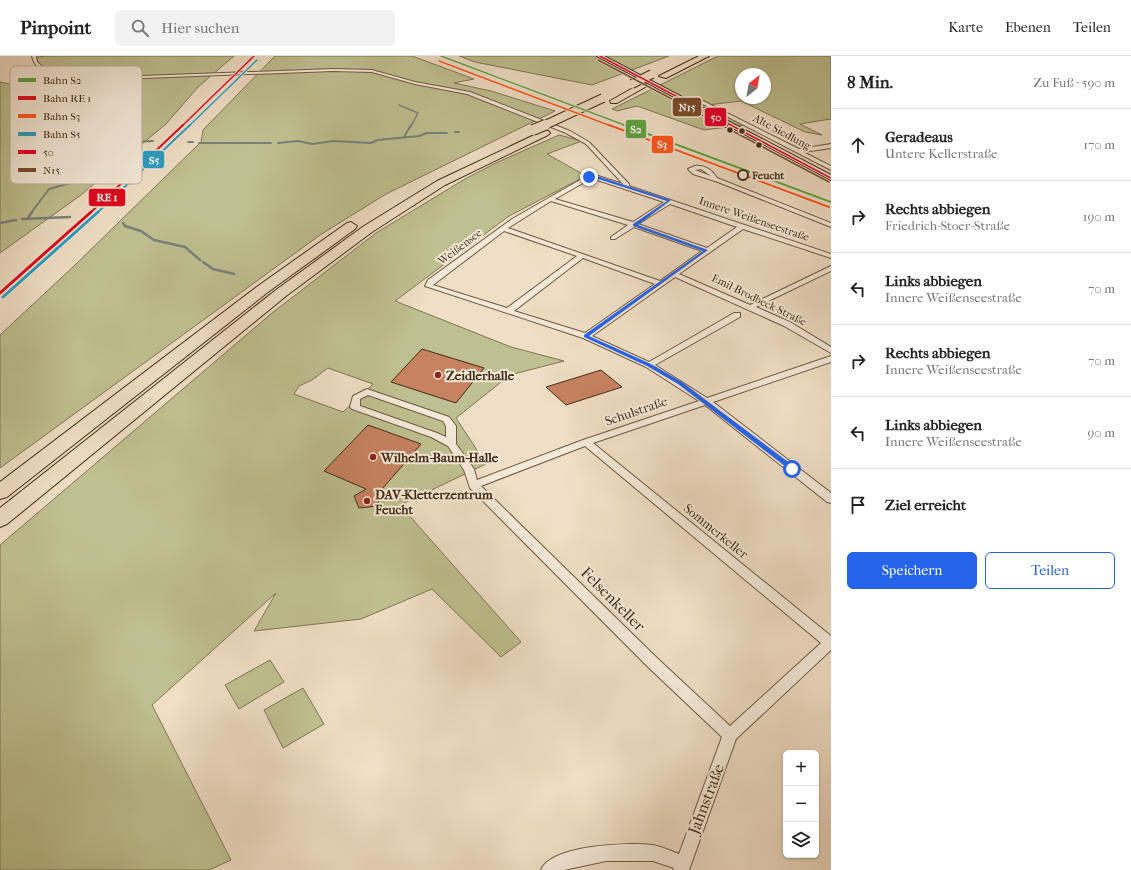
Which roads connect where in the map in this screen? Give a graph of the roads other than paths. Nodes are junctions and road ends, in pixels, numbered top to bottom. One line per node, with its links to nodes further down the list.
1 (34, 56): 5 (street)
2 (600, 56): 12 (main road)
3 (691, 56): 8 (highway, bridge)
4 (705, 56): 8 (highway)
5 (39, 66)
6 (142, 77): 14 (street)
7 (703, 102): 10 (street, Alte Siedlung)
8 (539, 132): 39 (highway); 41 (highway)
9 (831, 146): 10 (street)
10 (797, 151): 11 (street, Alte Siedlung)
11 (831, 168)
12 (831, 178)
13 (715, 179): 18 (street)
14 (634, 189): 15 (street, Innere Weißenseestraße); 16 (street, Innere Weißenseestraße)
15 (550, 199): 17 (street); 20 (street, Innere Weißenseestraße)
16 (670, 201): 17 (street); 19 (street, Innere Weißenseestraße)
17 (634, 225): 21 (street); 22 (street)
18 (831, 225)
19 (742, 226): 22 (street); 24 (street, Innere Weißenseestraße)
20 (503, 228): 23 (street); 29 (street, Weißensee)
21 (613, 238)
22 (706, 250): 26 (street)
23 (583, 256): 27 (street); 29 (street)
24 (831, 256)
25 (831, 268): 28 (street)
26 (674, 274): 27 (street); 28 (street, Emil-Brodbeck-Straße)
27 (660, 283): 31 (street)
28 (752, 307): 32 (street, Emil-Brodbeck-Straße)
29 (509, 311): 31 (street, Weißensee)
30 (736, 316): 34 (street)
31 (586, 336): 34 (street, Weißensee)
32 (831, 351)
33 (831, 359): 35 (street, Schulstraße)
34 (649, 365): 35 (street, Weißensee)
35 (706, 401): 36 (street, Schulstraße); 40 (street, Weißensee)
36 (586, 442): 38 (street, Schulstraße); 42 (street, Sommerkeller)
37 (451, 444): 37 (street); 38 (street)
38 (474, 484): 43 (street, Felsenkeller)
39 (0, 492)
40 (831, 499)
41 (0, 519)
42 (830, 642): 43 (street, Jahnstraße)
43 (730, 736): 44 (street, Jahnstraße)
44 (681, 867): 45 (street, Jahnstraße)
45 (549, 870)

